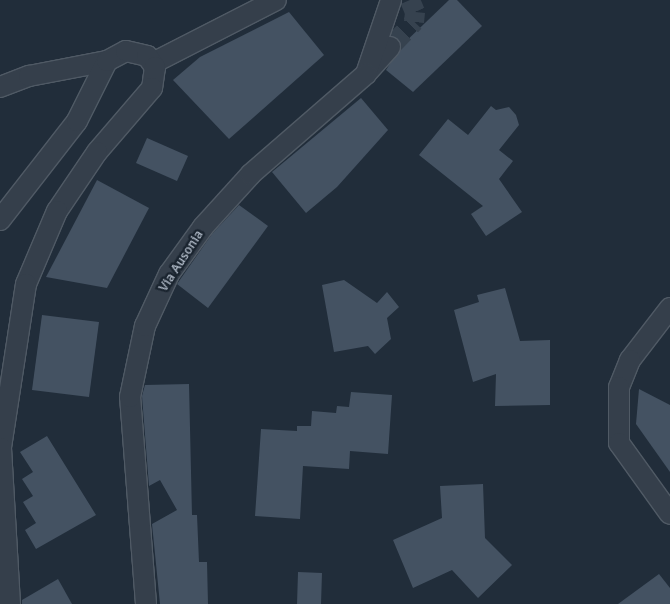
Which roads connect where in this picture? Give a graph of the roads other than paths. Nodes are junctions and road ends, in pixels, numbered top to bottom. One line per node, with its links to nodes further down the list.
1 (276, 0): 5 (street)
2 (391, 0): 6 (street)
3 (390, 47): 6 (street, Via Ausonia)
4 (107, 61): 5 (street); 7 (street); 8 (street)
5 (152, 63): 11 (street)
6 (366, 74): 12 (street, Via Ausonia)
7 (0, 86)
8 (0, 220)
9 (670, 308): 10 (street)
10 (670, 514)
11 (10, 604)
12 (146, 604)

